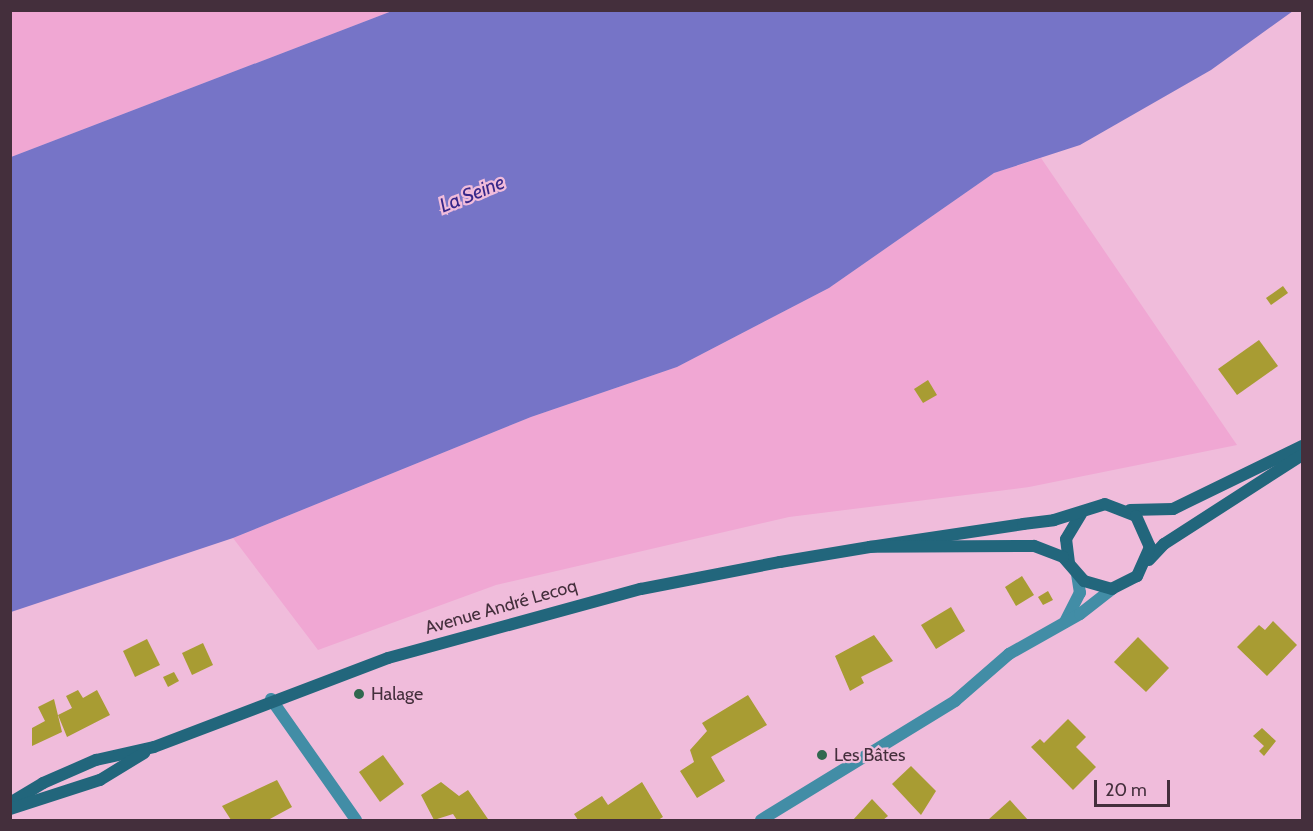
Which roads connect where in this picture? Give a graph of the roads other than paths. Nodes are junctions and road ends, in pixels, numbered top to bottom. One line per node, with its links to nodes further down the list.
1 (1302, 446): 3 (main road)
2 (1302, 455): 6 (main road)
3 (1127, 509): 4 (main road); 6 (main road)
4 (1083, 512): 5 (main road); 7 (main road)
5 (870, 547): 7 (main road); 10 (main road, Avenue André Lecoq)
6 (1143, 568): 8 (main road)
7 (1074, 571): 8 (main road); 9 (street)
8 (1112, 588): 9 (street)
9 (1059, 627): 15 (street)
10 (271, 699): 11 (main road, Avenue André Lecoq); 14 (street)
11 (154, 747): 12 (main road, Avenue André Lecoq); 13 (main road, Avenue André Lecoq)
12 (10, 804)
13 (10, 809)
14 (356, 820)
15 (761, 820)

